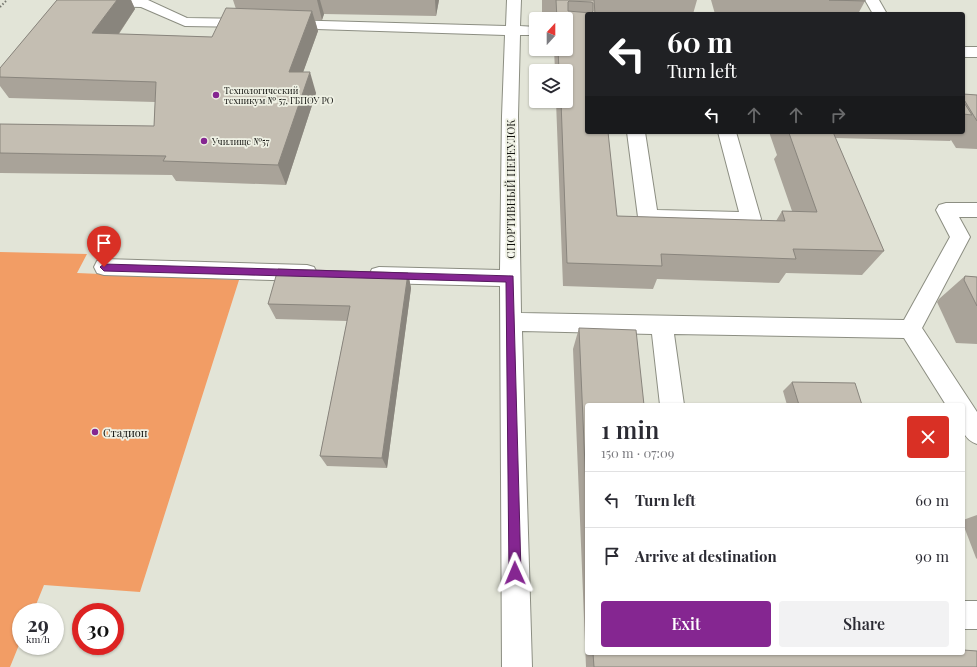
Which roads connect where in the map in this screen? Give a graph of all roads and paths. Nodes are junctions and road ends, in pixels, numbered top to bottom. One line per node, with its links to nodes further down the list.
1 (7, 0): 5 (path)
2 (514, 0): 7 (street, СПОРТИВНЫЙ ПЕРЕУЛОК)
3 (872, 0): 6 (street)
4 (90, 2): 7 (street)
5 (0, 7)
6 (879, 12)
7 (513, 30): 8 (street); 17 (street, СПОРТИВНЫЙ ПЕРЕУЛОК)
8 (529, 31)
9 (965, 52): 10 (street)
10 (977, 52)
11 (636, 134): 12 (street)
12 (728, 134)
13 (977, 210): 20 (street)
14 (104, 267): 15 (street)
15 (325, 274)
16 (364, 275): 17 (street)
17 (510, 278): 18 (street, СПОРТИВНЫЙ ПЕРЕУЛОК)
18 (511, 322): 19 (street); 27 (street, СПОРТИВНЫЙ ПЕРЕУЛОК)
19 (662, 325): 20 (street); 21 (street)
20 (910, 329): 22 (street)
21 (672, 403)
22 (958, 403)
23 (965, 414): 24 (street)
24 (977, 433)
25 (965, 614): 26 (street)
26 (977, 615)
27 (517, 667)

